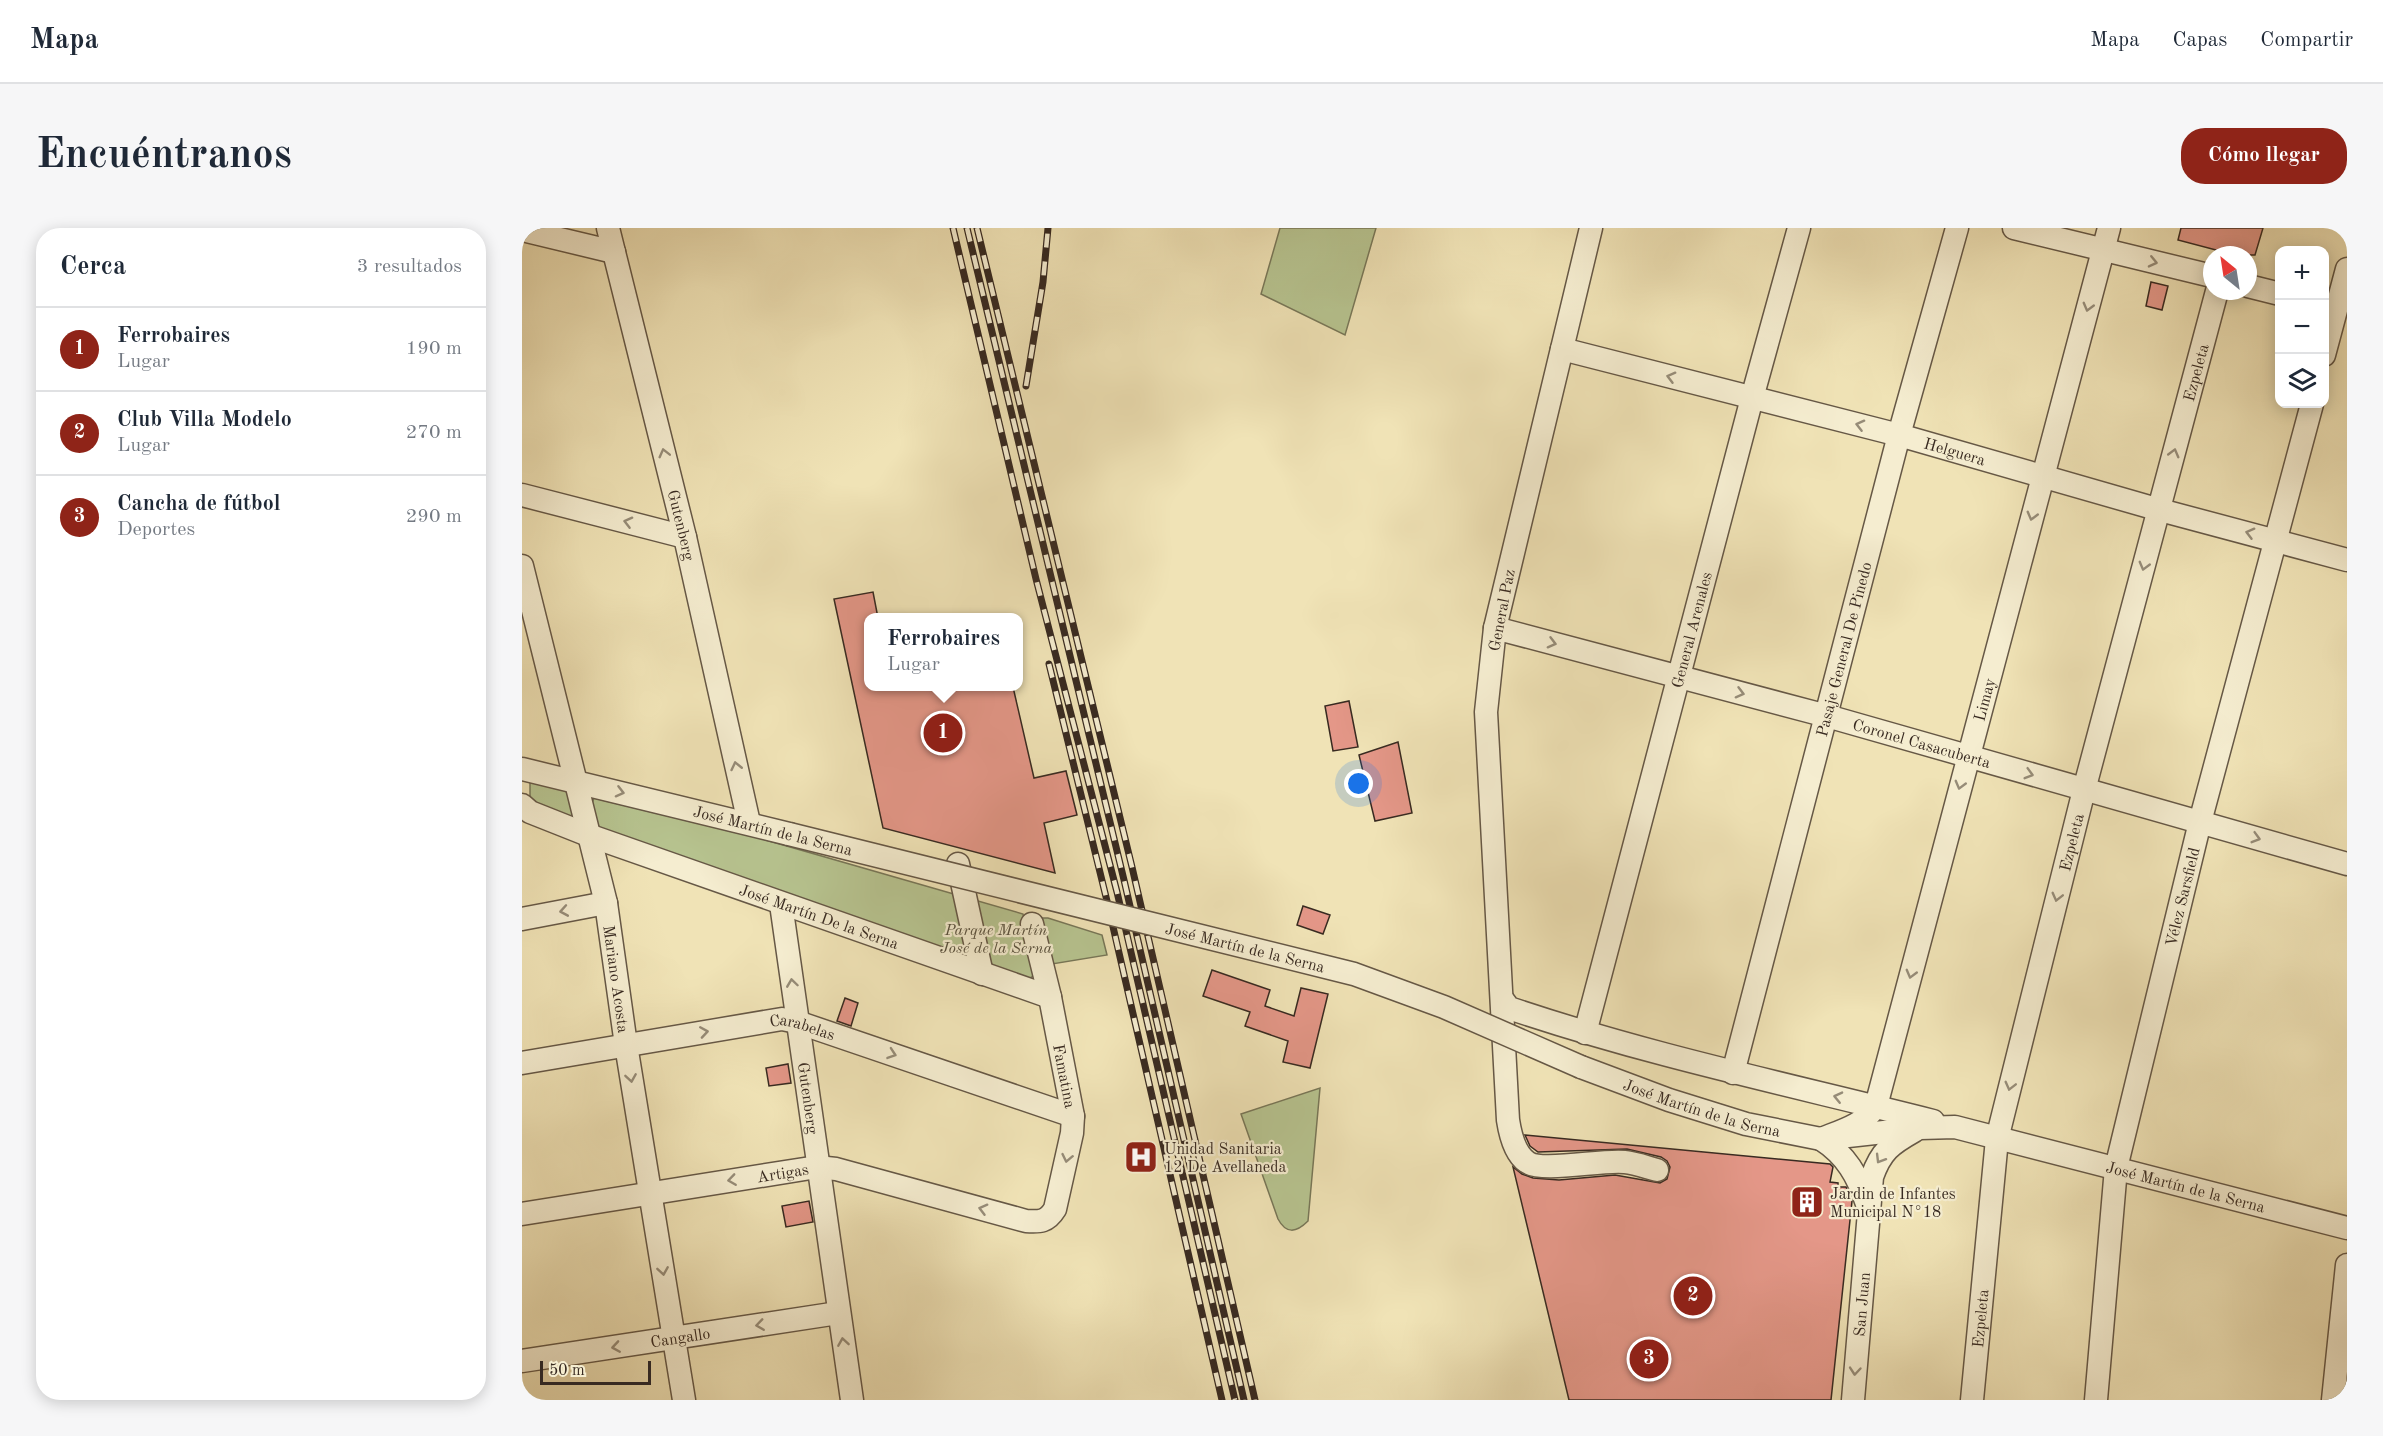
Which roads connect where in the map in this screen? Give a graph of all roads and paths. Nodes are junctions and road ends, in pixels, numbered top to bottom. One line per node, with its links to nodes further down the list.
1 (608, 228): 9 (street, Gutenberg)
2 (1591, 228): 16 (street, General Paz)
3 (1800, 228): 18 (street, General Arenales)
4 (1957, 228): 20 (street, Pasaje General De Pinedo)
5 (2014, 228): 8 (street)
6 (2109, 228): 8 (street, Limay)
7 (522, 230): 9 (street)
8 (2103, 250): 11 (street, one-way to 11); 21 (street, Limay, one-way to 21)
9 (614, 252): 24 (street, Gutenberg, one-way to 9)
10 (2347, 269): 15 (street)
11 (2203, 274)
12 (2257, 288): 13 (street)
13 (2275, 293)
14 (2215, 300): 23 (street, Ezpeleta, one-way to 14)
15 (2336, 308): 17 (street)
16 (1562, 349): 18 (street, Helguera, one-way to 16); 28 (street, General Paz)
17 (2325, 354)
18 (1752, 398): 20 (street, Helguera, one-way to 18); 29 (street, General Arenales)
19 (2311, 408): 25 (street, Vélez Sarsfield)
20 (1899, 435): 21 (street, Helguera); 30 (street, Pasaje General De Pinedo)
21 (2043, 475): 23 (street, Helguera); 31 (street, Limay, one-way to 31)
22 (522, 495): 24 (street, one-way to 22)
23 (2160, 510): 25 (street, Helguera, one-way to 23); 34 (street, Ezpeleta, one-way to 34)
24 (685, 537): 37 (street, Gutenberg, one-way to 24)
25 (2276, 540): 26 (street, Helguera); 36 (street, Vélez Sarsfield)
26 (2347, 560)
27 (522, 566): 33 (street, Mariano Acosta)
28 (1495, 628): 29 (street, Coronel Casacuberta, one-way to 29); 47 (street, General Paz)
29 (1680, 676): 30 (street, Coronel Casacuberta, one-way to 30); 49 (street, General Arenales)
30 (1827, 716): 31 (street, Coronel Casacuberta); 52 (street, Pasaje General De Pinedo)
31 (1968, 756): 34 (street, Coronel Casacuberta, one-way to 34); 53 (street, Limay, one-way to 53)
32 (522, 769): 33 (street, José Martín de la Serna)
33 (575, 781): 37 (street, José Martín de la Serna, one-way to 37); 38 (street, Mariano Acosta)
34 (2084, 790): 36 (street, Coronel Casacuberta); 58 (street, Ezpeleta, one-way to 58)
35 (522, 805): 38 (street, José Martín De la Serna)
36 (2200, 822): 40 (street, Coronel Casacuberta, one-way to 40); 60 (street, Vélez Sarsfield)
37 (749, 823): 57 (street, José Martín de la Serna, bridge)
38 (588, 835): 41 (street, Mariano Acosta); 42 (street, José Martín De la Serna)
39 (958, 864): 45 (street)
40 (2347, 864)
41 (606, 903): 43 (street, one-way to 43); 50 (street, Mariano Acosta)
42 (781, 904): 45 (street, José Martín De la Serna); 48 (street, Gutenberg, one-way to 42)
43 (522, 918)
44 (1032, 924): 46 (street, Famatina)
45 (982, 974): 46 (street, José Martín De la Serna)
46 (1050, 997): 54 (street, Famatina)
47 (1503, 1000): 49 (street, José Martín de la Serna); 61 (street, General Paz)
48 (797, 1022): 50 (street, Carabelas, one-way to 48); 54 (street, Carabelas, one-way to 54); 59 (street, Gutenberg)
49 (1585, 1033): 52 (street, José Martín de la Serna)
50 (626, 1045): 51 (street, Carabelas); 62 (street, Mariano Acosta, one-way to 62)
51 (522, 1063)
52 (1733, 1073): 53 (street, José Martín de la Serna, one-way to 52)
53 (1876, 1106): 55 (street, José Martín de la Serna); 57 (street)
54 (1073, 1116): 65 (street, Famatina, one-way to 65)
55 (1955, 1127): 56 (street, José Martín de la Serna); 58 (street, José Martín de la Serna)
56 (1920, 1128): 57 (street, José Martín de la Serna); 63 (street, San Juan, one-way to 63)
57 (1821, 1139): 63 (street, San Juan)
58 (1997, 1139): 60 (street, José Martín de la Serna); 74 (street, Ezpeleta)
59 (817, 1167): 62 (street, Artigas, one-way to 62); 65 (street, Artigas, one-way to 59); 68 (street, Gutenberg)
60 (2116, 1168): 66 (street, José Martín de la Serna); 75 (street, Vélez Sarsfield)
61 (1657, 1170)
62 (650, 1192): 64 (street, Artigas); 69 (street, Mariano Acosta, one-way to 69)
63 (1868, 1208): 73 (street, San Juan, one-way to 73)
64 (522, 1214)
65 (1040, 1222)
66 (2347, 1228)
67 (2347, 1265): 76 (street)
68 (838, 1313): 69 (street, Cangallo, one-way to 69); 72 (street, Gutenberg, one-way to 68)
69 (674, 1337): 70 (street, Cangallo, one-way to 70); 71 (street, Mariano Acosta)
70 (522, 1361)
71 (684, 1400)
72 (852, 1400)
73 (1854, 1400)
74 (1972, 1400)
75 (2096, 1400)
76 (2333, 1400)

